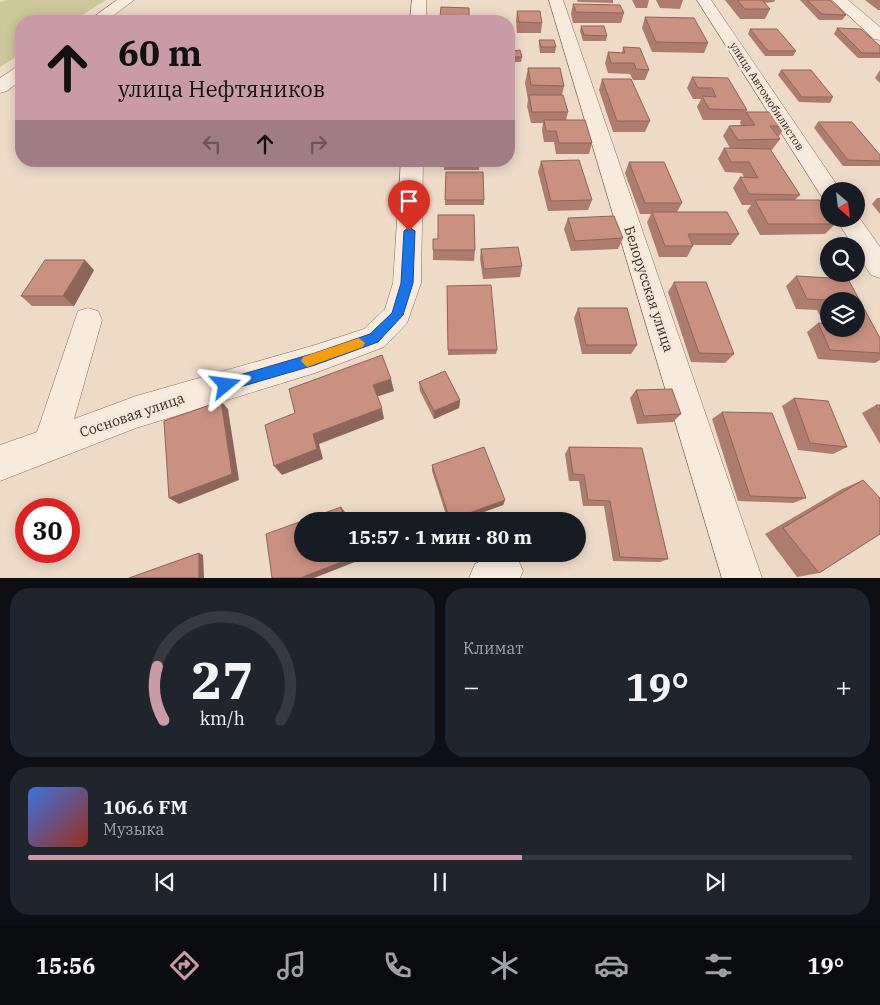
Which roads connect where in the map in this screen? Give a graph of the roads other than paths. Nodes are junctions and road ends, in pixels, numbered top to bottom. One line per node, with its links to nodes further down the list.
1 (127, 0): 6 (street)
2 (419, 0): 7 (street)
3 (556, 0): 18 (street, Белорусская улица)
4 (704, 0): 12 (street, улица Автомобилистов)
5 (839, 0): 8 (street)
6 (105, 15)
7 (418, 15)
8 (880, 35)
9 (15, 76): 10 (street)
10 (0, 87)
11 (412, 167): 16 (street, Сосновая улица)
12 (824, 182)
13 (854, 228): 14 (street)
14 (880, 268)
15 (88, 320): 16 (street)
16 (50, 444): 17 (street, Сосновая улица)
17 (0, 463)
18 (742, 578)

